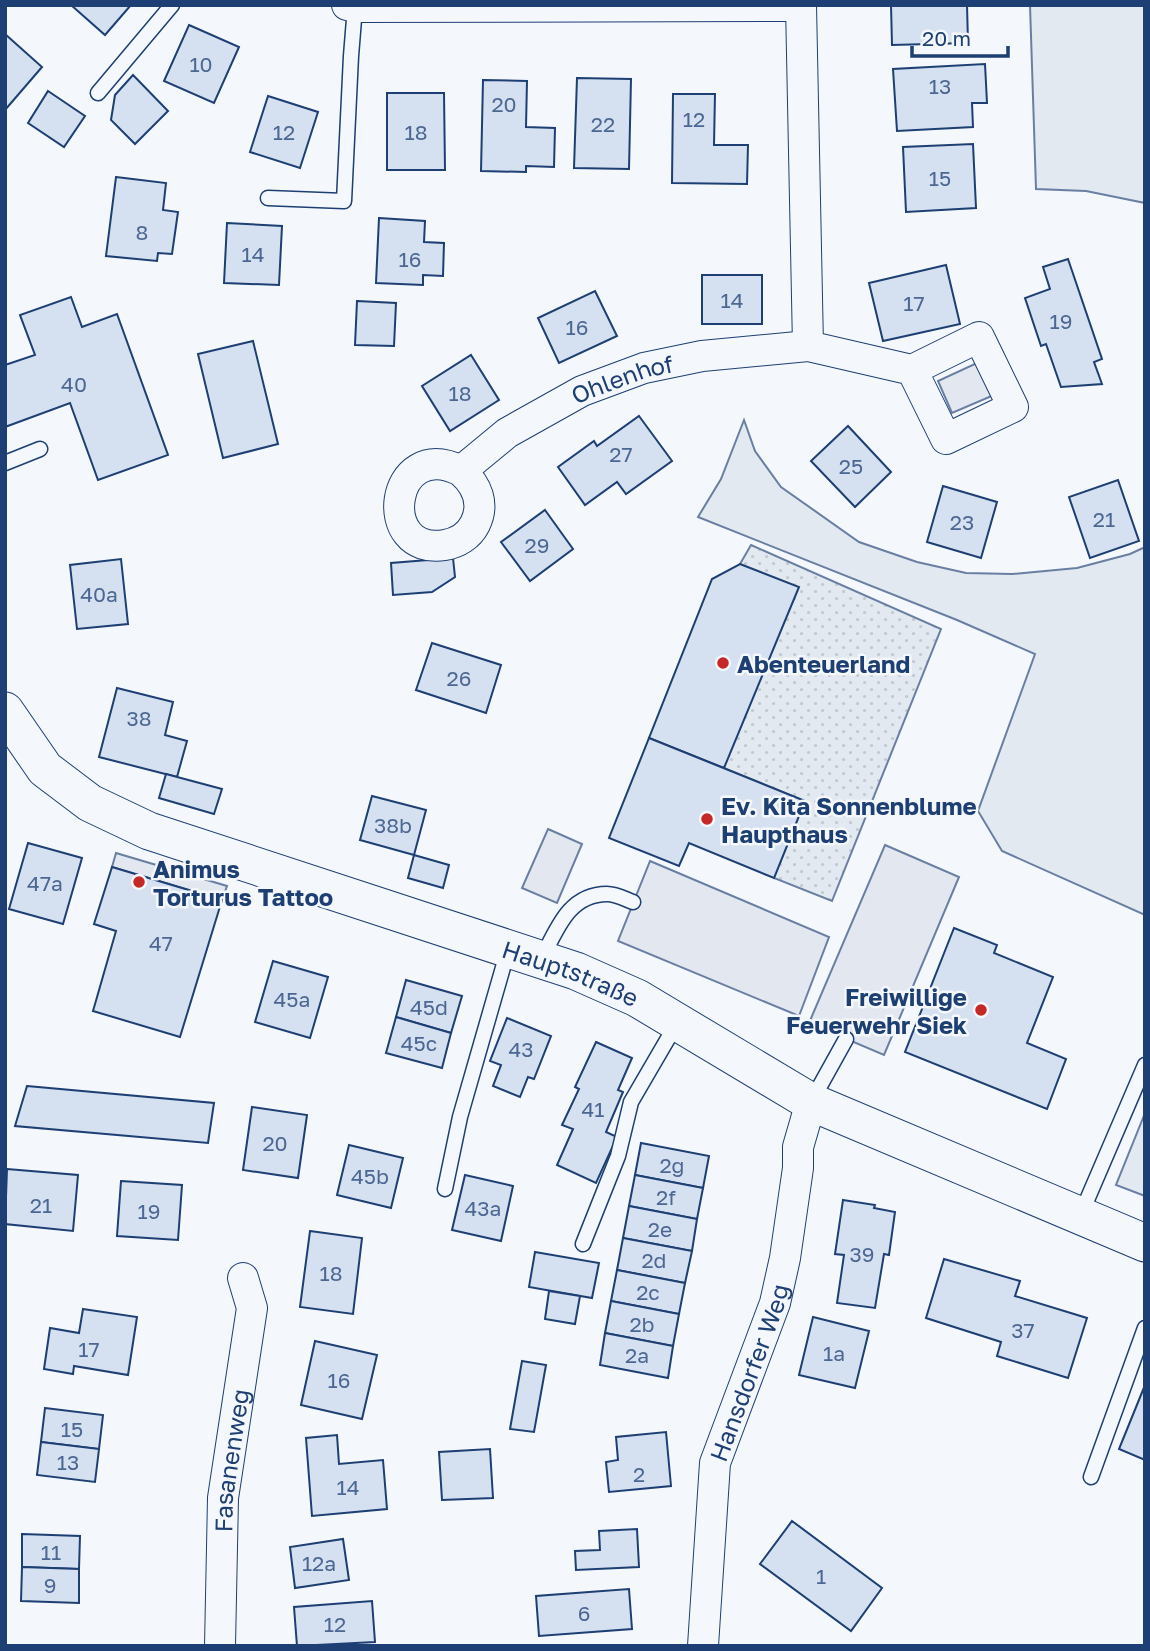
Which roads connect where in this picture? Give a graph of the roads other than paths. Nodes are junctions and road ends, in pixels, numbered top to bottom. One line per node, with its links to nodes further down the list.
1 (172, 5): 4 (lane)
2 (802, 5): 3 (street); 6 (street)
3 (351, 6): 5 (lane)
4 (98, 93)
5 (268, 198)
6 (808, 346): 7 (street, Ohlenhof); 10 (street, Ohlenhof)
7 (912, 370)
8 (40, 449): 9 (lane)
9 (5, 463)
10 (461, 471)
11 (5, 711): 13 (street, Hauptstraße)
12 (633, 902): 13 (lane)
13 (525, 954): 14 (street, Hauptstraße); 18 (lane)
14 (678, 1022): 17 (street, Hauptstraße); 21 (lane)
15 (846, 1040): 17 (lane)
16 (1145, 1065): 19 (lane)
17 (811, 1102): 19 (street, Hauptstraße); 26 (street, Hansdorfer Weg)
18 (445, 1189)
19 (1080, 1215): 20 (street, Hauptstraße)
20 (1145, 1243)
21 (583, 1244)
22 (243, 1278): 25 (street, Fasanenweg)
23 (1145, 1328): 24 (lane)
24 (1091, 1477)
25 (220, 1646)
26 (703, 1646)

